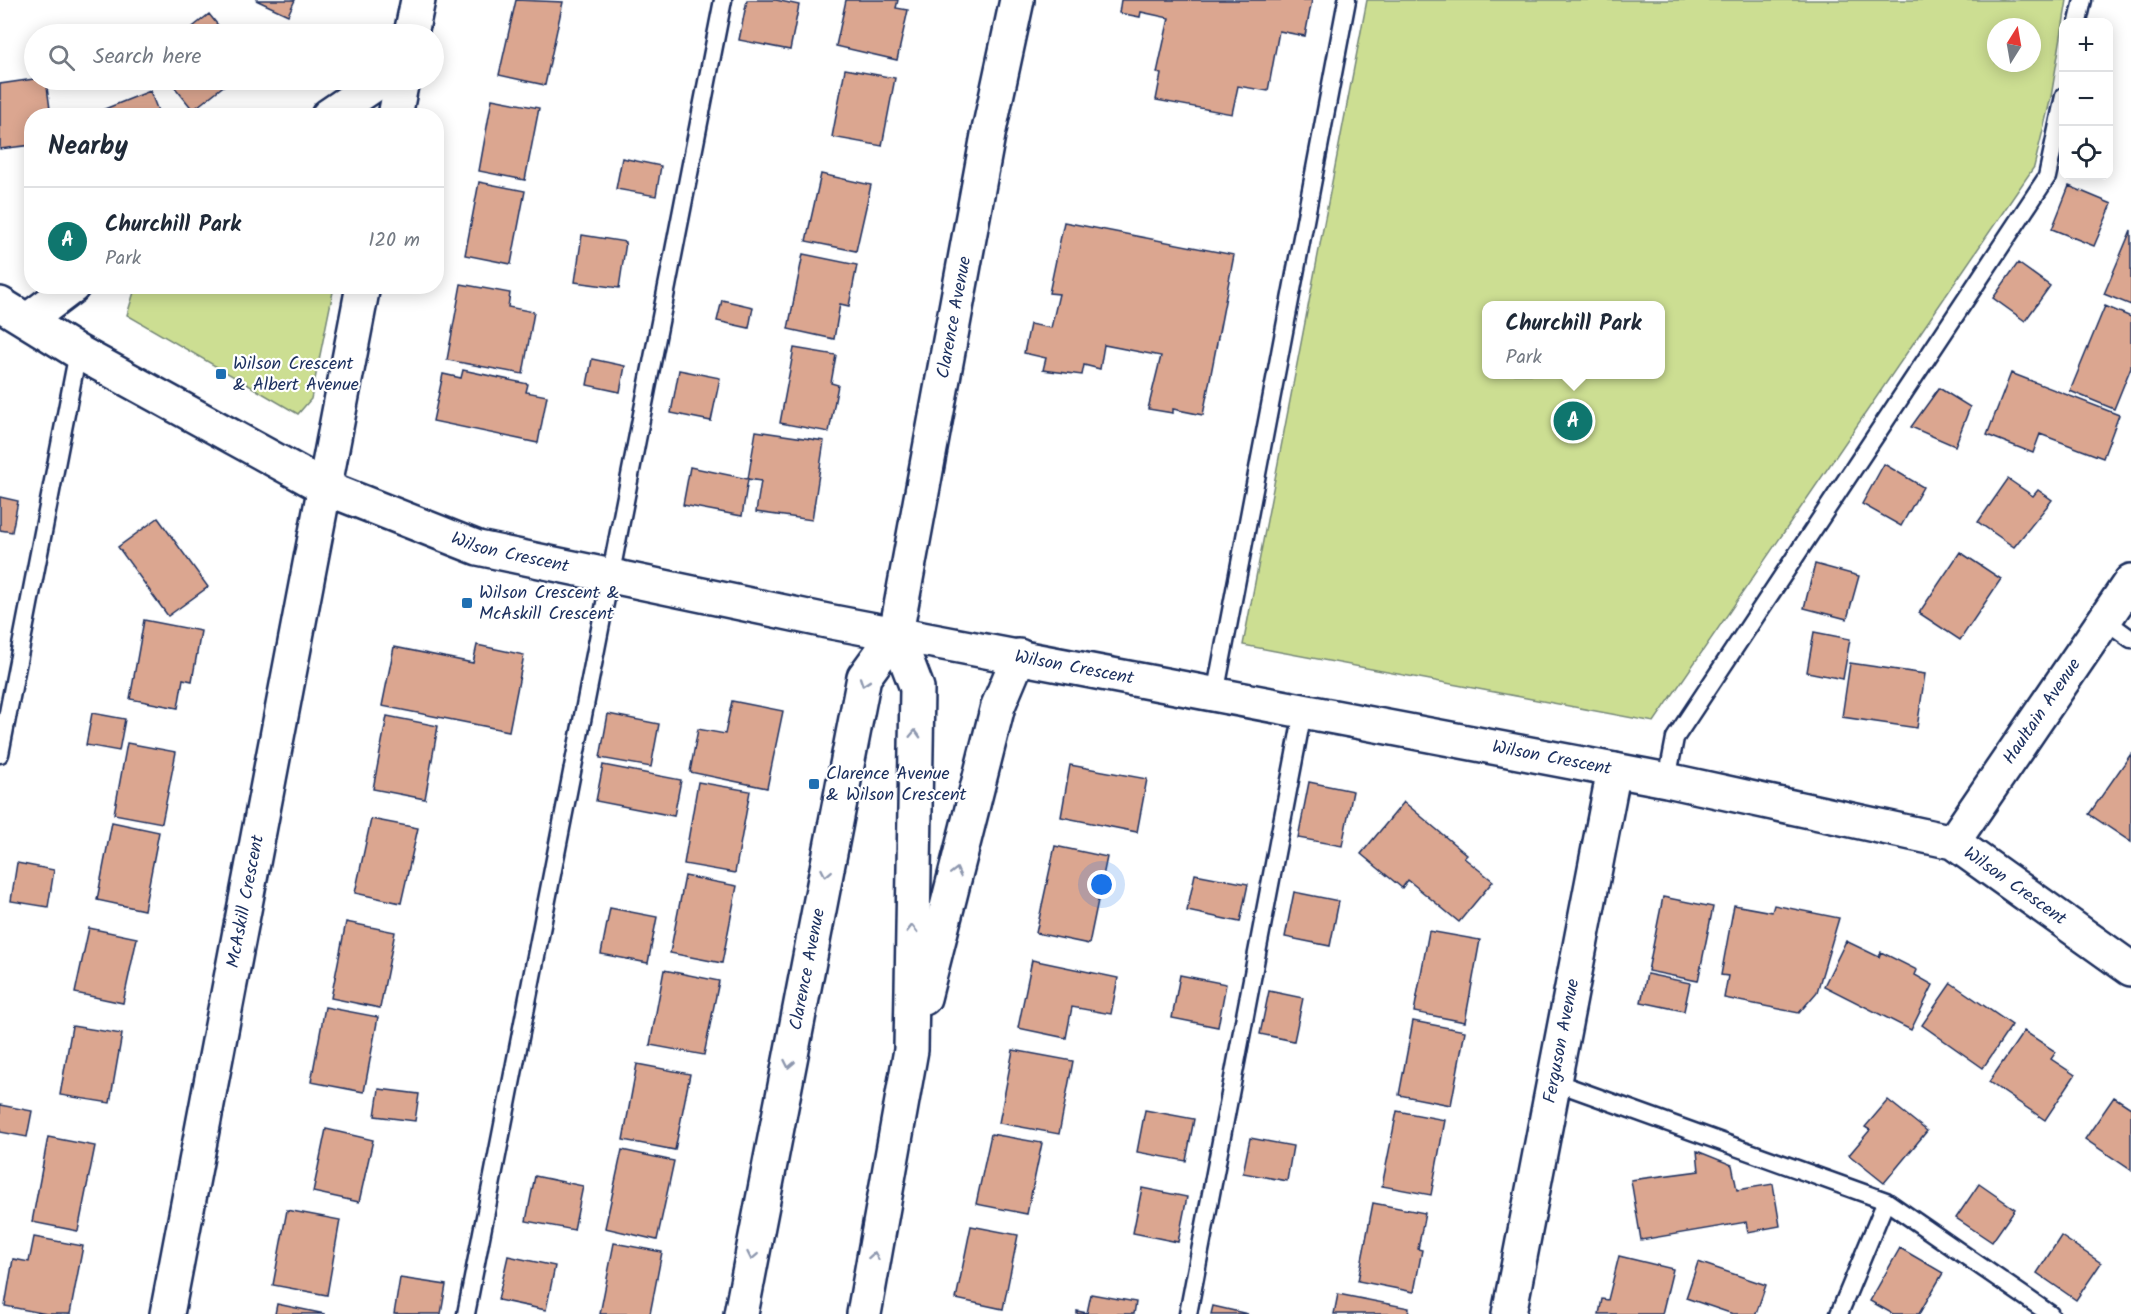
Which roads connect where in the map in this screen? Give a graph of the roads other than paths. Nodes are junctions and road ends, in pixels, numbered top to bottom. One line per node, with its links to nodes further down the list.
1 (418, 0): 7 (street)
2 (723, 0): 19 (lane)
3 (1017, 0): 22 (street, Clarence Avenue)
4 (1347, 0): 25 (lane)
5 (2083, 0): 6 (lane)
6 (2079, 18)
7 (413, 24)
8 (366, 90): 10 (street)
9 (400, 90): 11 (street)
10 (340, 108)
11 (397, 108)
12 (2059, 120): 29 (lane)
13 (62, 294): 16 (street)
14 (362, 294): 18 (street, McAskill Crescent)
15 (0, 304): 16 (street, Wilson Crescent)
16 (28, 320): 17 (street, Wilson Crescent)
17 (78, 352): 18 (street, Wilson Crescent); 27 (lane)
18 (326, 488): 19 (street, Wilson Crescent); 35 (street, McAskill Crescent)
19 (611, 575): 22 (street, Wilson Crescent); 36 (lane)
20 (2131, 582): 21 (street, Haultain Avenue)
21 (2105, 620): 23 (lane); 30 (street, Haultain Avenue)
22 (896, 633): 24 (street, Wilson Crescent); 32 (street, one-way to 22); 37 (street, Clarence Avenue, one-way to 37)
23 (2131, 639)
24 (1019, 656): 25 (street, Wilson Crescent); 32 (street, one-way to 24)
25 (1215, 695): 26 (street, Wilson Crescent)
26 (1303, 712): 28 (street, Wilson Crescent); 39 (lane)
27 (0, 754)
28 (1614, 770): 29 (street, Wilson Crescent); 33 (street, Ferguson Avenue)
29 (1667, 780): 30 (street, Wilson Crescent)
30 (1953, 842): 31 (street, Wilson Crescent)
31 (2131, 969)
32 (911, 1050): 38 (street, one-way to 32)
33 (1555, 1082): 34 (lane); 40 (street, Ferguson Avenue)
34 (1886, 1202): 41 (lane); 42 (lane)
35 (167, 1314)
36 (466, 1314)
37 (741, 1314)
38 (864, 1314)
39 (1188, 1314)
40 (1509, 1314)
41 (1839, 1314)
42 (2050, 1314)

